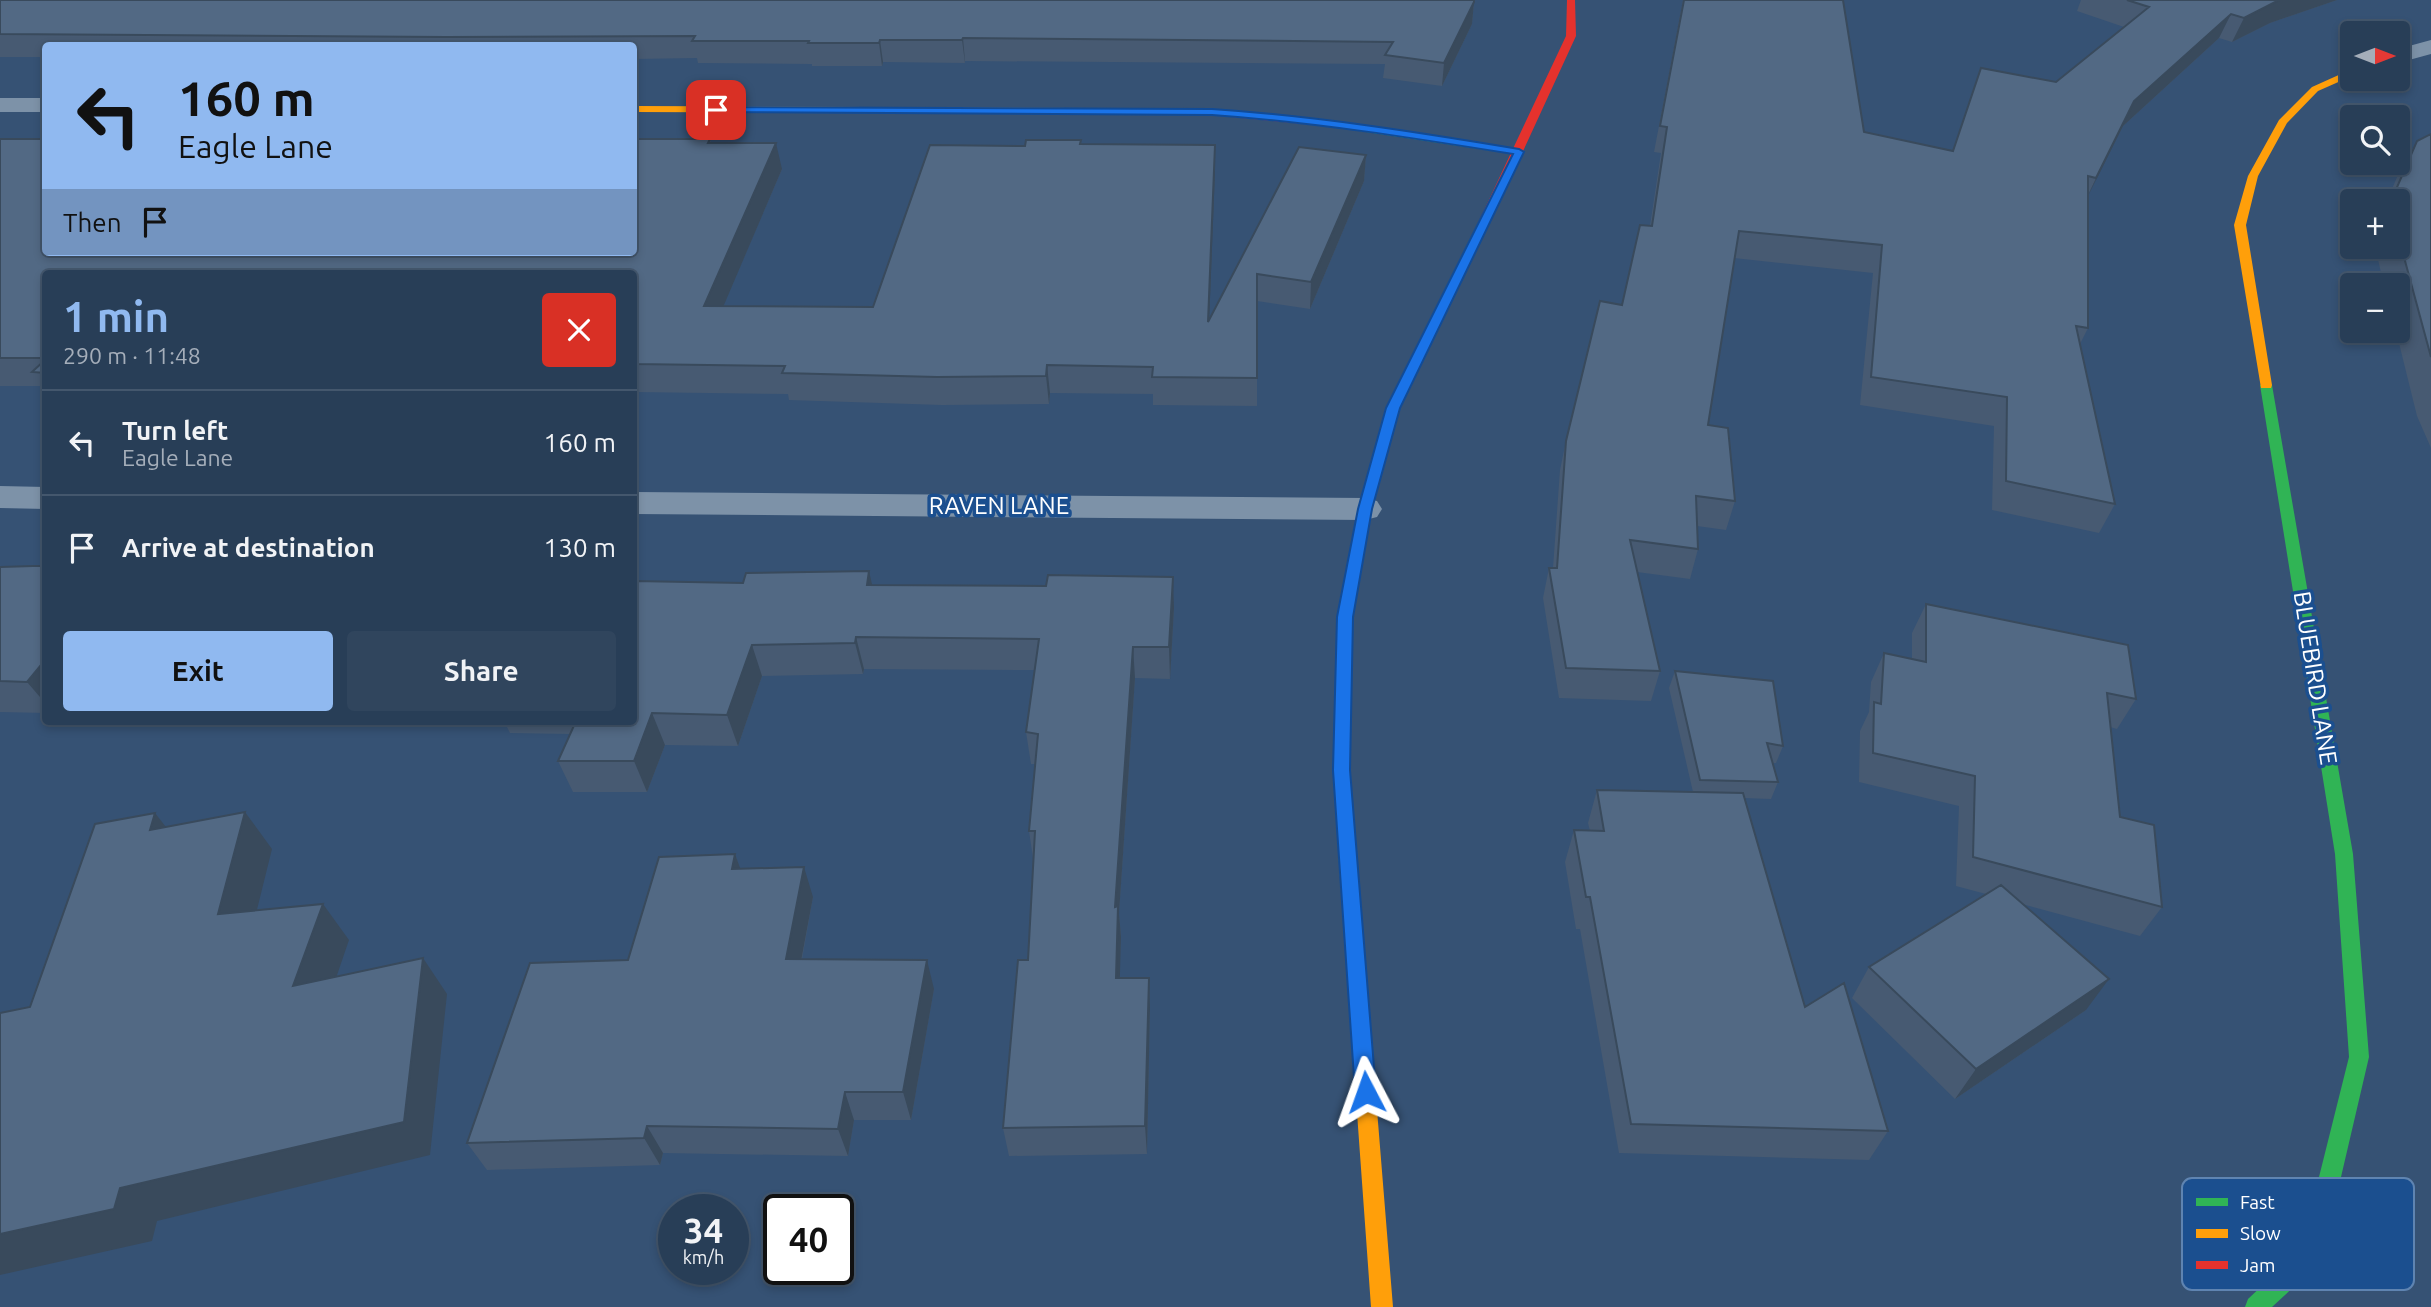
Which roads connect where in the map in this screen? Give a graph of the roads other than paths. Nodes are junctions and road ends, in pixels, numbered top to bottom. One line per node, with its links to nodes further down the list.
1 (1571, 0): 8 (street)
2 (2431, 47): 3 (street)
3 (2410, 53)
4 (2340, 78): 13 (street, BLUEBIRD LANE)
5 (0, 104): 6 (street)
6 (42, 105)
7 (637, 109): 8 (street)
8 (1519, 152): 12 (street)
9 (0, 497): 10 (street)
10 (42, 498)
11 (637, 503): 12 (street, RAVEN LANE)
12 (1365, 509): 15 (street)
13 (2330, 1178)
14 (2274, 1290): 16 (street, BLUEBIRD LANE)
15 (1382, 1307)
16 (2256, 1307)

